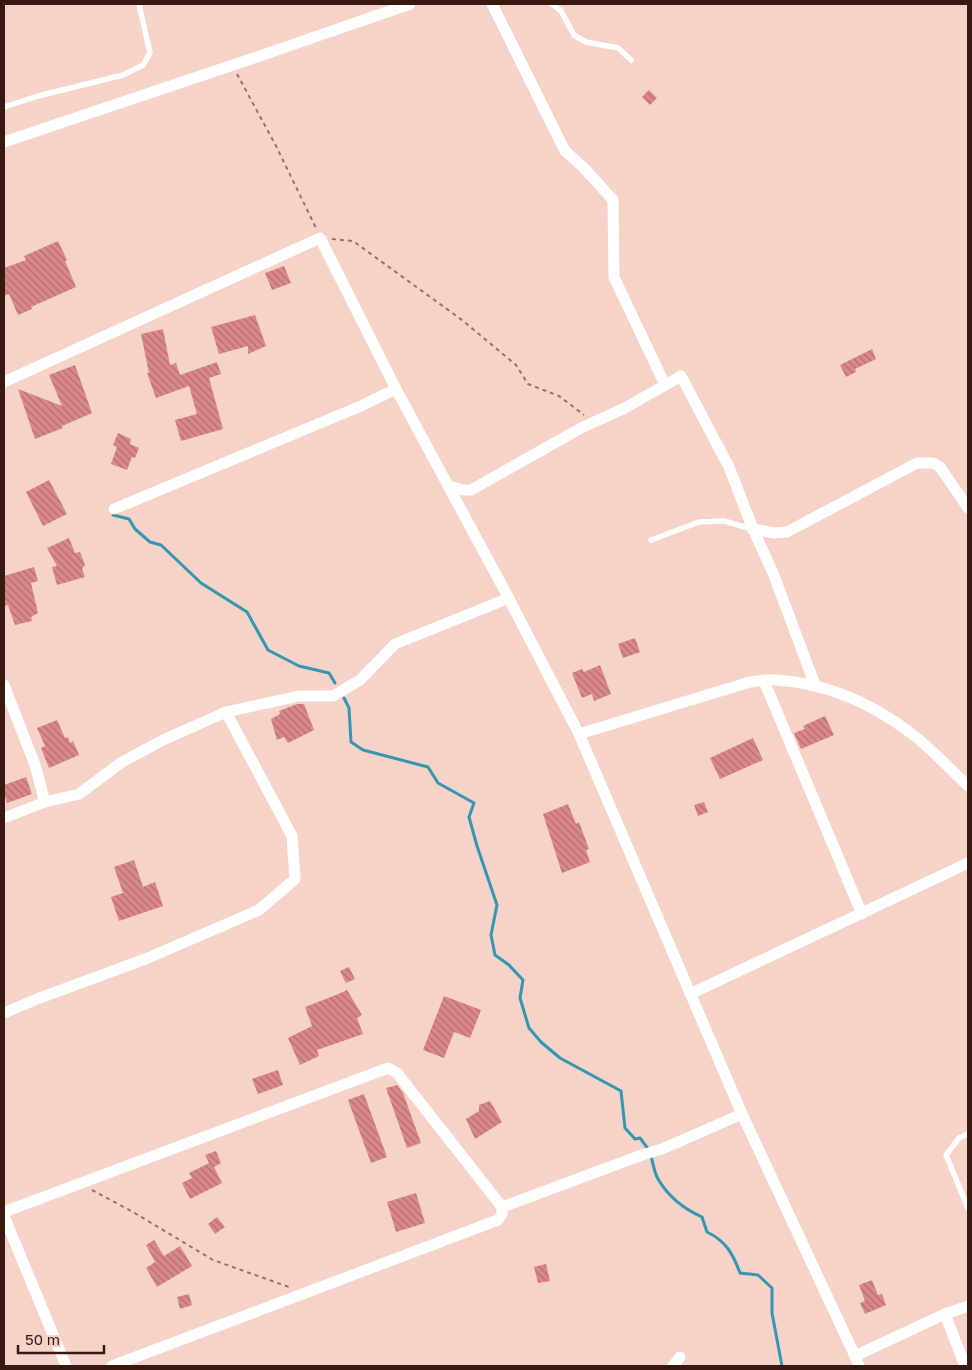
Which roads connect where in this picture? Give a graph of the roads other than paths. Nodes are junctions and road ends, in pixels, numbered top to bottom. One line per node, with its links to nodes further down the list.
1 (139, 4): 6 (lane)
2 (410, 4): 7 (street)
3 (492, 4): 9 (street)
4 (552, 4): 5 (lane)
5 (631, 60)
6 (4, 107)
7 (4, 142)
8 (4, 382): 10 (street)
9 (665, 385): 11 (street); 14 (street)
10 (396, 389): 11 (street); 13 (street)
11 (449, 486): 16 (street)
12 (968, 508): 14 (street)
13 (114, 509)
14 (753, 529): 15 (lane); 19 (street)
15 (651, 540)
16 (509, 598): 20 (street); 21 (street)
17 (764, 681): 19 (street); 21 (street); 26 (street)
18 (4, 685): 23 (street)
19 (815, 685): 22 (street)
20 (226, 712): 23 (street); 28 (street)
21 (579, 734): 27 (street)
22 (968, 786)
23 (45, 802): 24 (street)
24 (4, 818)
25 (968, 863): 26 (street)
26 (862, 914): 27 (street)
27 (690, 994): 29 (street)
28 (4, 1013)
29 (742, 1114): 31 (street); 37 (street)
30 (968, 1134): 32 (lane)
31 (502, 1207): 33 (street); 39 (street)
32 (968, 1208)
33 (4, 1212)
34 (4, 1216): 38 (street)
35 (968, 1306): 36 (street)
36 (945, 1314): 37 (street); 40 (street)
37 (857, 1361)
38 (66, 1366)
39 (112, 1366)
40 (964, 1366)

